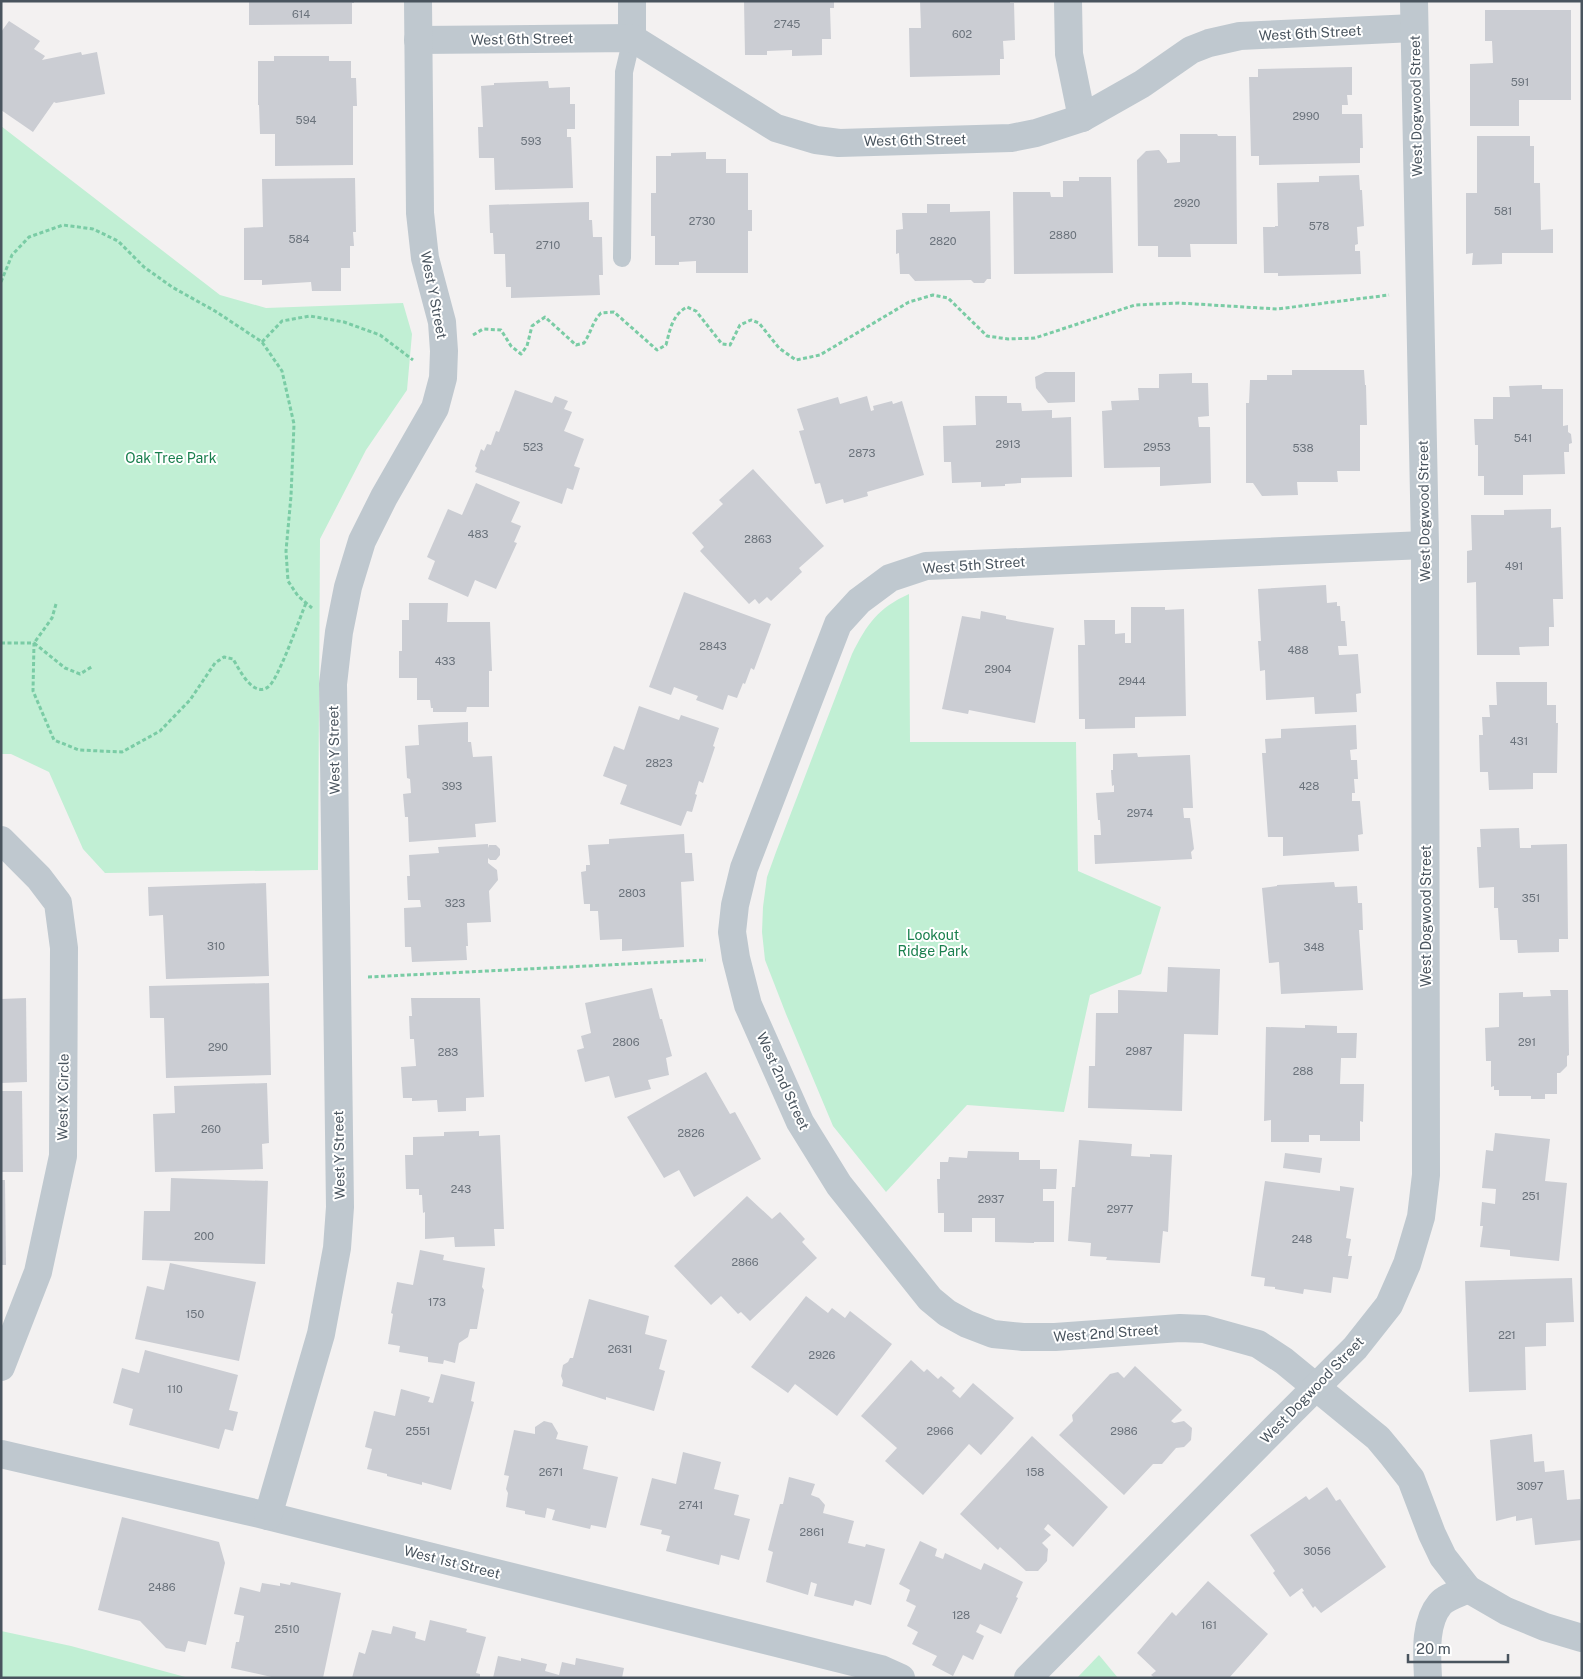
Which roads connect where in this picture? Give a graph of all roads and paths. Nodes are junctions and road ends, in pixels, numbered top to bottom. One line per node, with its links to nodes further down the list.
1 (418, 1): 7 (street, West Y Street)
2 (632, 1): 6 (street)
3 (1068, 1): 8 (street)
4 (1414, 1): 5 (street, West Dogwood Street)
5 (1414, 28): 8 (street, West 6th Street); 11 (street, West Dogwood Street)
6 (632, 38): 7 (street, West 6th Street); 8 (street, West 6th Street); 9 (lane)
7 (418, 40): 13 (street, West Y Street)
8 (1082, 118)
9 (622, 258)
10 (1, 282): 12 (path)
11 (1420, 291): 13 (path); 14 (street, West Dogwood Street)
12 (262, 342): 13 (path); 15 (path)
13 (444, 351): 17 (street, West Y Street)
14 (1425, 546): 22 (street, West 5th Street); 26 (street, West Dogwood Street)
15 (306, 603): 17 (path); 19 (path)
16 (56, 604): 19 (path)
17 (339, 632): 24 (street, West Y Street)
18 (1, 643): 19 (path)
19 (34, 643): 20 (path)
20 (94, 666)
21 (1, 840): 25 (street, West X Circle)
22 (732, 932): 23 (street, West 2nd Street)
23 (736, 958): 24 (path); 26 (street, West 2nd Street)
24 (337, 978): 28 (street, West Y Street)
25 (1, 1367)
26 (1316, 1388): 29 (street, West 2nd Street); 32 (street, West Dogwood Street)
27 (1, 1454): 28 (street, West 1st Street)
28 (268, 1516): 31 (street, West 1st Street)
29 (1468, 1589): 30 (street, West 2nd Street); 33 (street)
30 (1582, 1638)
31 (900, 1678)
32 (1028, 1678)
33 (1428, 1678)

